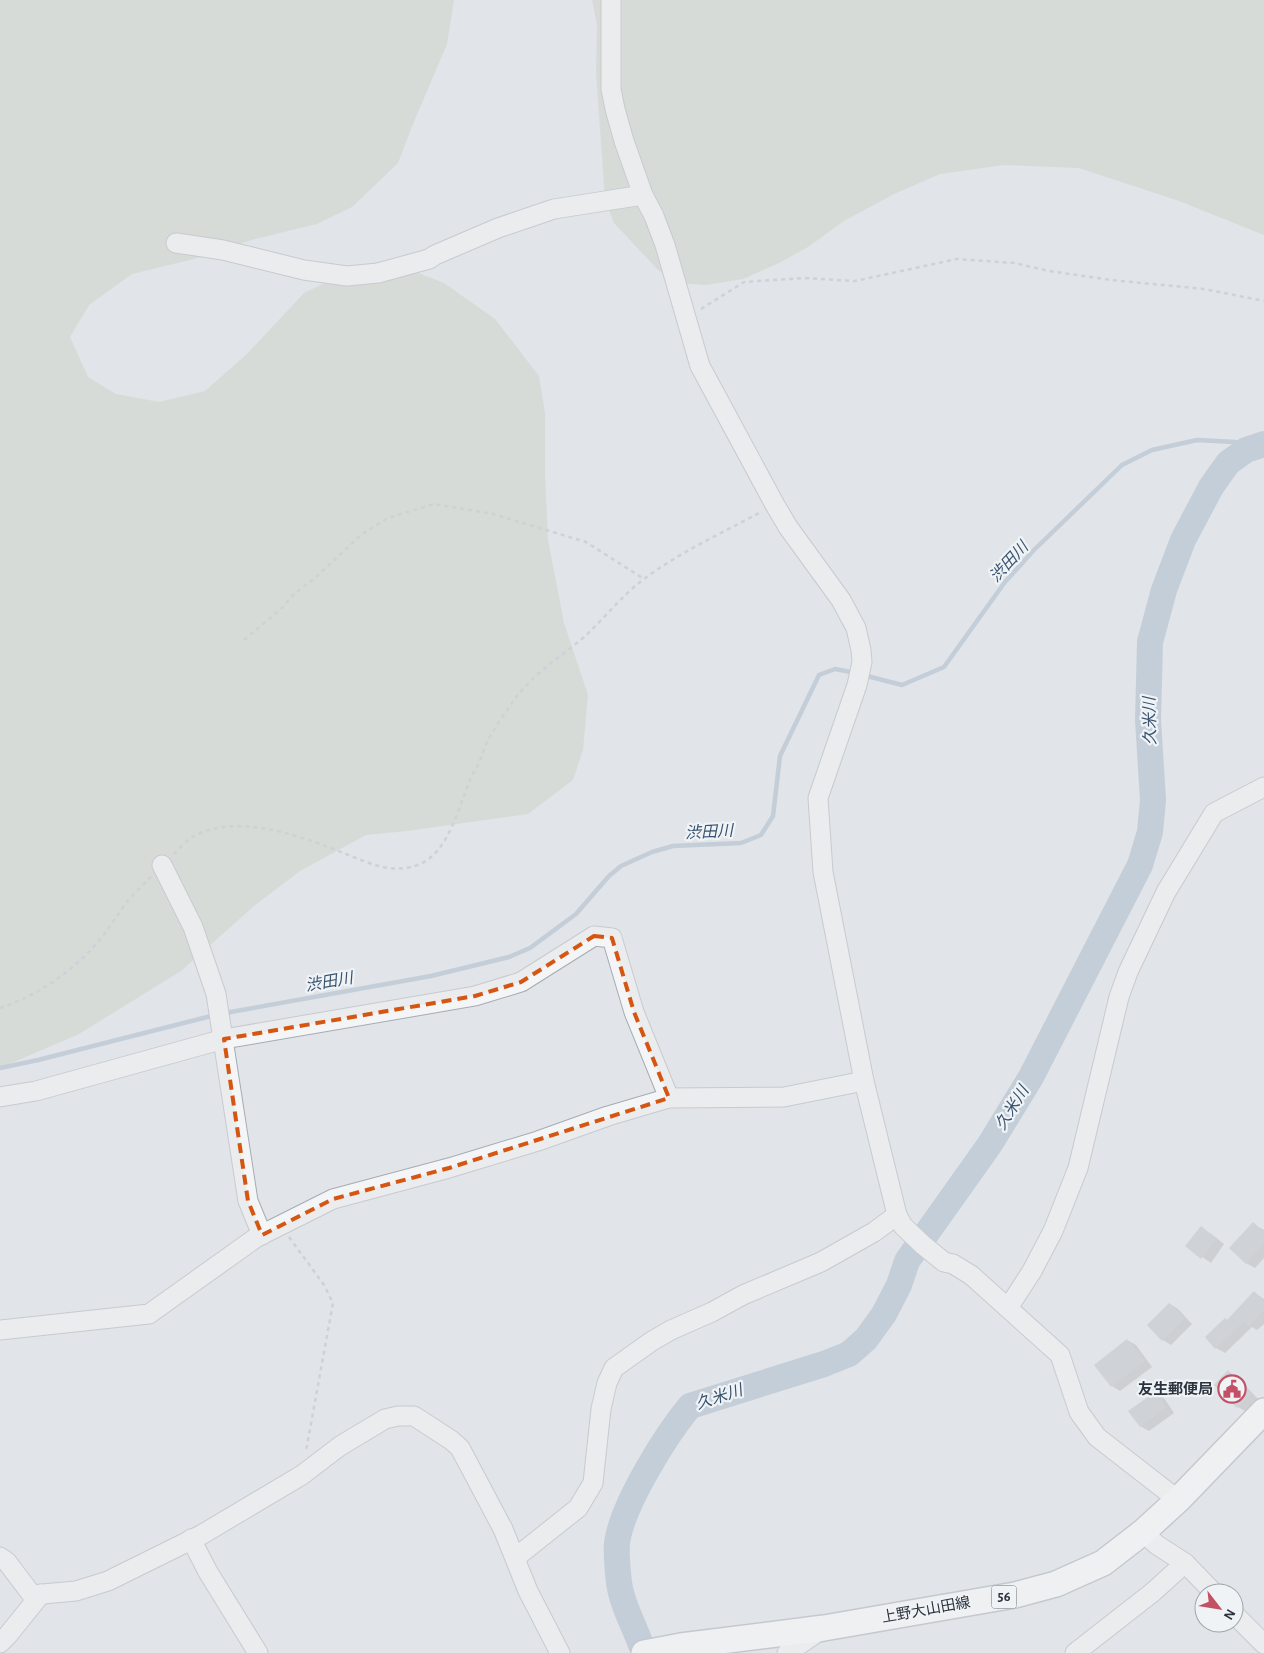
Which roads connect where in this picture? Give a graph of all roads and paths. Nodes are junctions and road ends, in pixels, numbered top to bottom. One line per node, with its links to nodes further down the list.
1 (611, 0): 2 (street)
2 (643, 195): 3 (street); 5 (street)
3 (176, 243)
4 (1264, 300): 5 (path)
5 (687, 317): 6 (street)
6 (774, 505): 7 (path); 13 (street)
7 (644, 579): 8 (path); 10 (path)
8 (244, 640)
9 (1264, 787): 19 (street)
10 (162, 865): 11 (path); 12 (street)
11 (0, 1008)
12 (223, 1034): 14 (street); 15 (street); 18 (street)
13 (864, 1081): 15 (street); 16 (street)
14 (0, 1097)
15 (669, 1098): 17 (street)
16 (900, 1221): 19 (street); 27 (street)
17 (280, 1225): 18 (street); 22 (path)
18 (262, 1235): 20 (street)
19 (1008, 1308): 23 (street)
20 (0, 1330)
21 (1264, 1411): 23 (main road, 上野大山田線 / 56)
22 (302, 1475): 25 (street); 27 (street)
23 (1178, 1500): 24 (main road, 上野大山田線 / 56)
24 (1143, 1532): 28 (street); 32 (main road, 上野大山田線 / 56)
25 (191, 1539): 30 (street); 35 (street)
26 (0, 1557): 30 (street)
27 (515, 1558): 36 (street)
28 (1185, 1563): 29 (street); 39 (street)
29 (1204, 1583)
30 (41, 1594): 33 (street)
31 (1244, 1624): 34 (street)
32 (824, 1628): 37 (main road, 上野大山田線 / 56); 38 (street)
33 (0, 1643)
34 (1264, 1644)
35 (258, 1653)
36 (560, 1653)
37 (644, 1653)
38 (787, 1653)
39 (1075, 1653)

